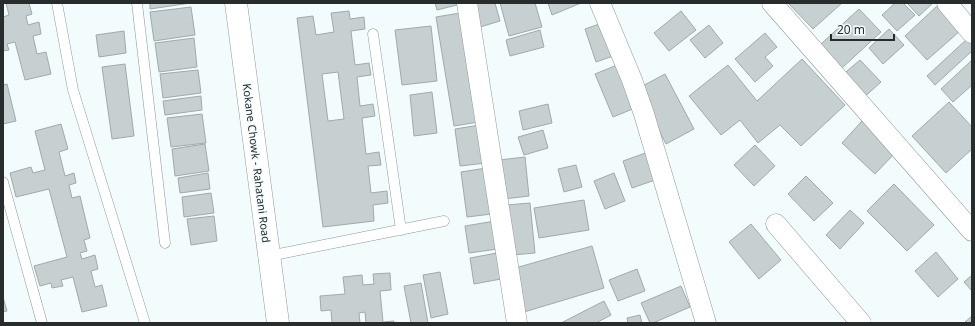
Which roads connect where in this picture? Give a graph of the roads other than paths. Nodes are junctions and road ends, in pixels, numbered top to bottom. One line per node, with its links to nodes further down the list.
1 (57, 3): 18 (lane)
2 (137, 3): 15 (lane)
3 (236, 3): 16 (street, Kokane Chowk - Rahatani Road)
4 (467, 3): 20 (street)
5 (600, 3): 21 (street)
6 (772, 3): 14 (street)
7 (947, 3): 8 (street)
8 (972, 33)
9 (374, 34): 13 (lane)
10 (3, 182): 17 (lane)
11 (444, 221): 13 (lane)
12 (776, 224): 22 (street)
13 (401, 230): 16 (lane)
14 (972, 231)
15 (165, 243)
16 (269, 256): 19 (street, Kokane Chowk - Rahatani Road)
17 (42, 323)
18 (145, 323)
19 (278, 323)
20 (517, 323)
21 (706, 323)
22 (861, 323)

